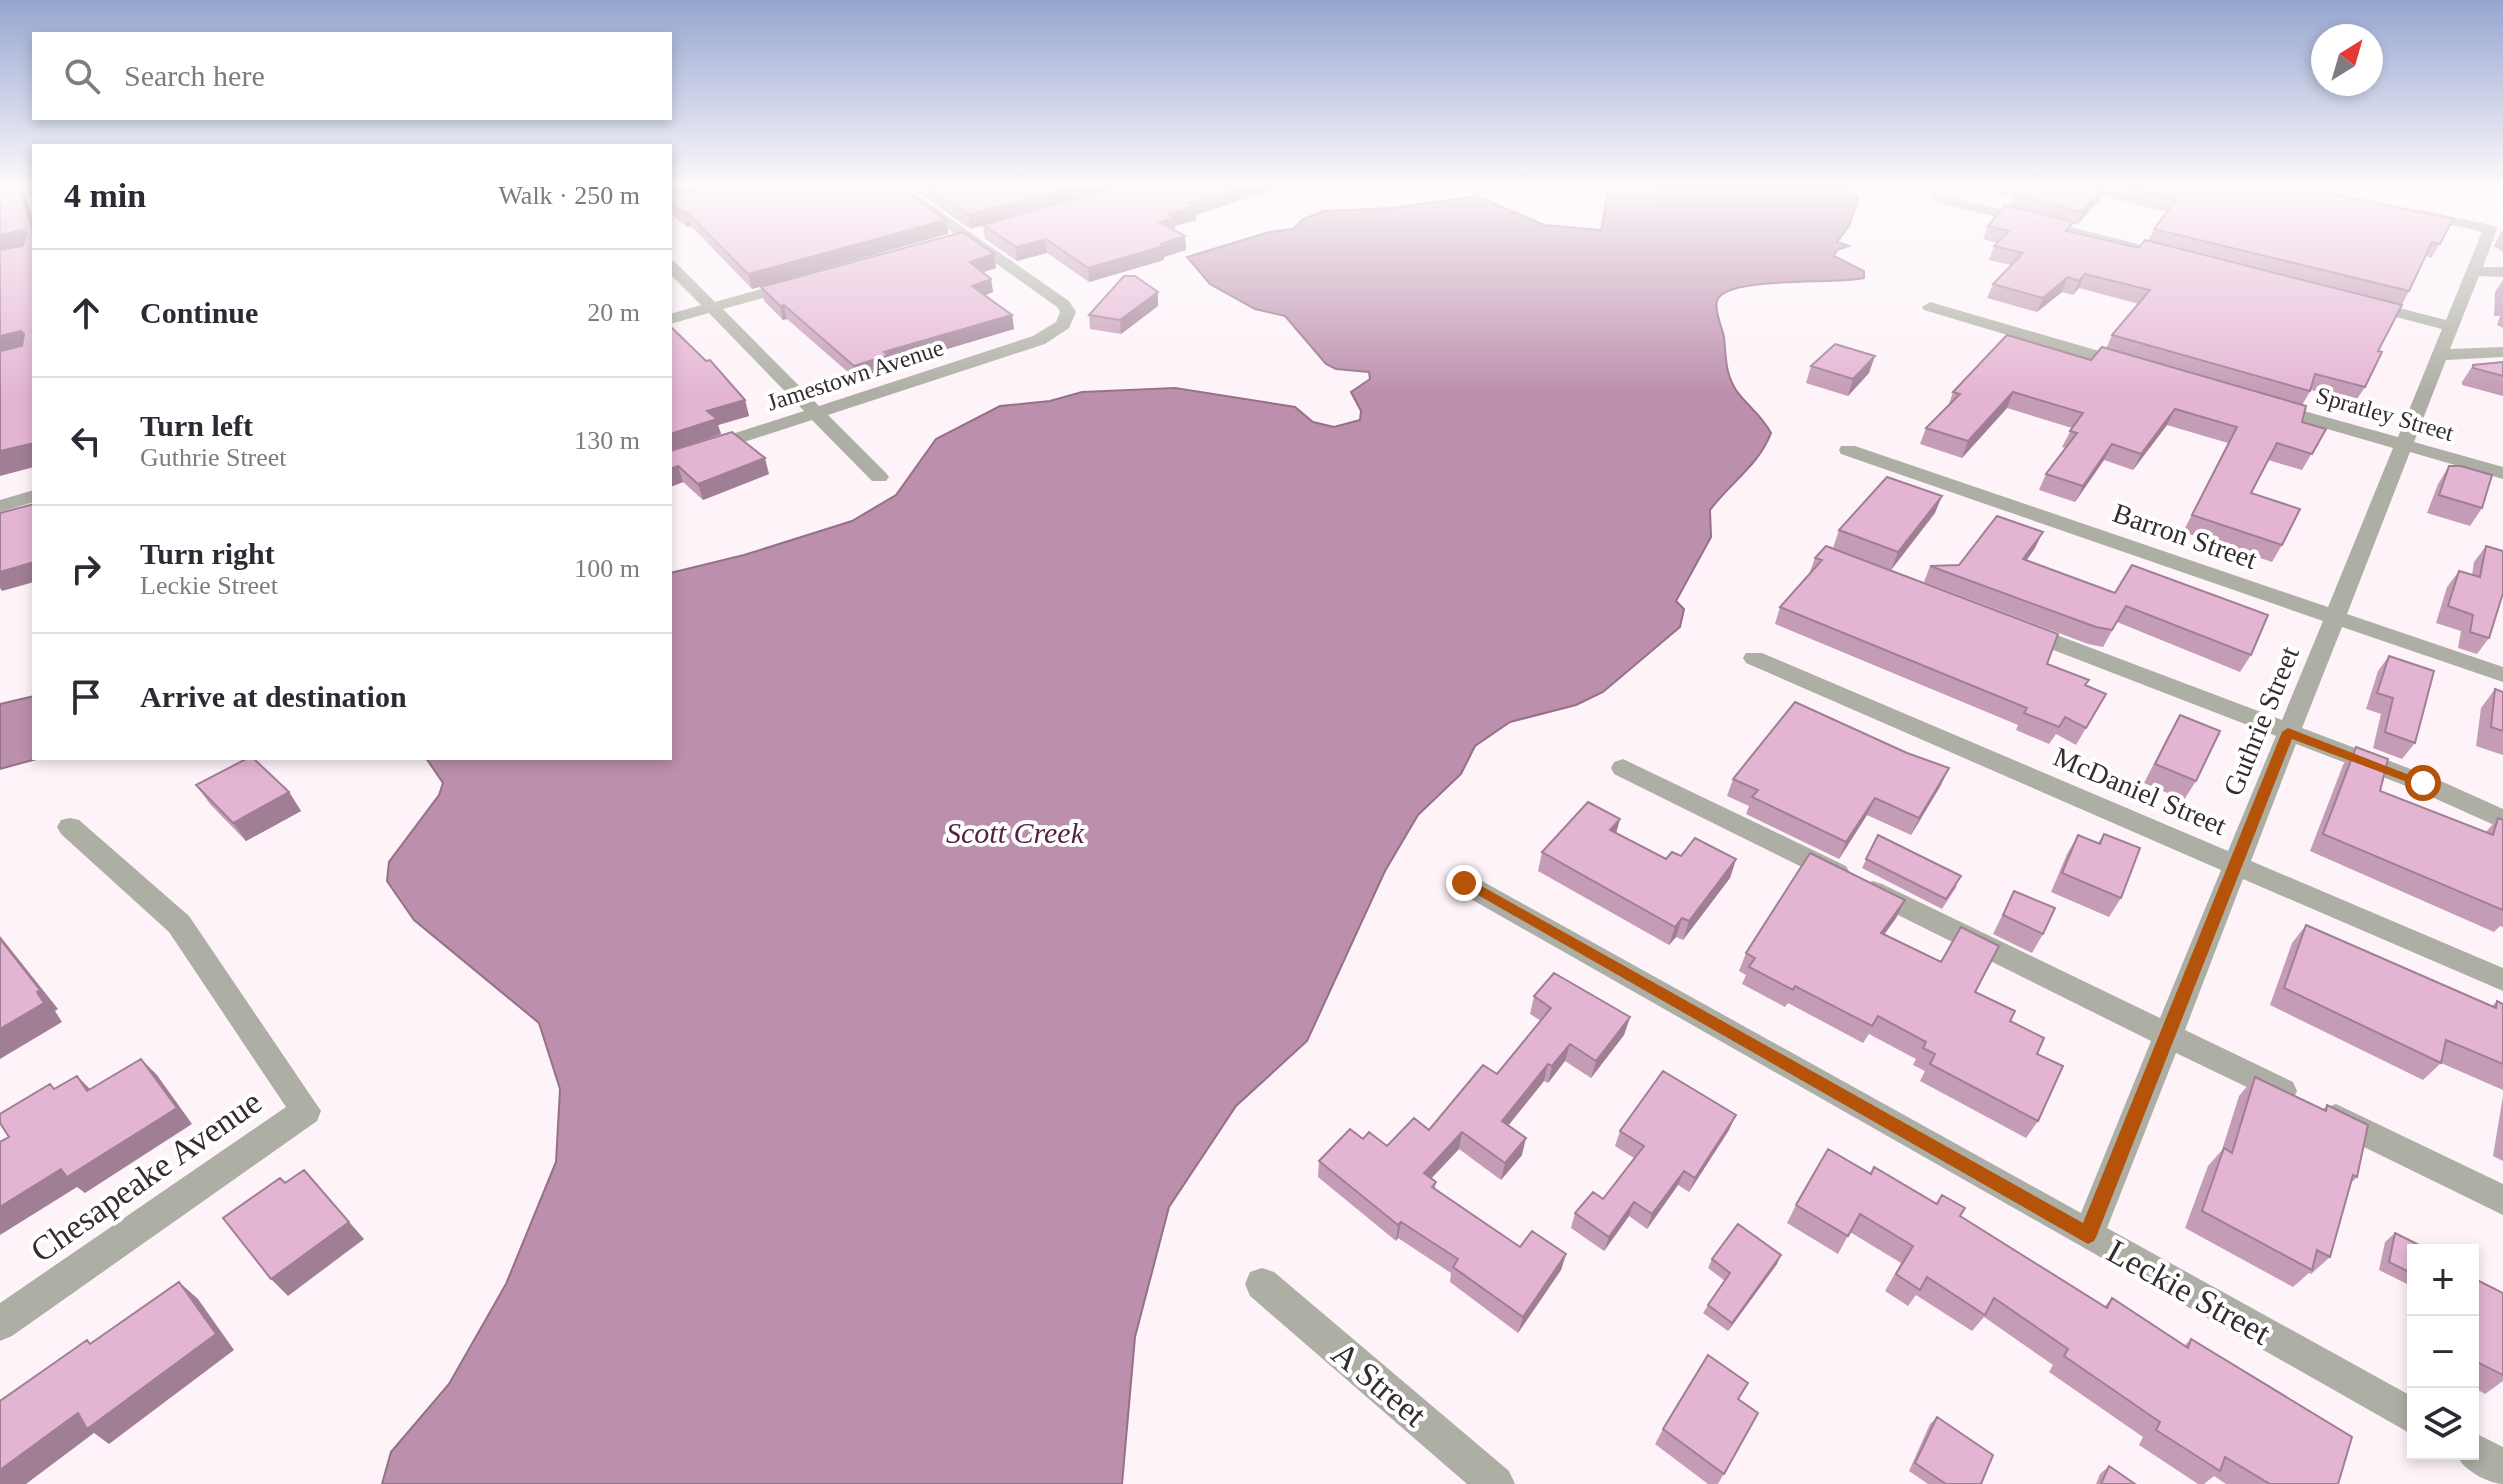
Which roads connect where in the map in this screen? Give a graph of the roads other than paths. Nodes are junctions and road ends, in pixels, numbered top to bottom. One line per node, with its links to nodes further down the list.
1 (995, 256): 18 (street, Jamestown Avenue)
2 (2173, 256): 4 (street)
3 (2479, 256): 6 (street, Guthrie Street)
4 (2180, 258)
5 (672, 267): 10 (street)
6 (2473, 271): 7 (street); 13 (street, Guthrie Street)
7 (2503, 272)
8 (802, 283): 10 (street)
9 (2345, 299): 13 (street)
10 (713, 307): 12 (street); 18 (street)
11 (1930, 307): 16 (street)
12 (672, 318)
13 (2451, 326): 15 (street, Guthrie Street)
14 (2503, 352): 15 (street)
15 (2439, 355): 19 (street, Guthrie Street)
16 (2144, 370)
17 (2251, 401): 19 (street, Spratley Street)
18 (817, 413): 21 (street, Jamestown Avenue); 23 (street)
19 (2403, 445): 22 (street, Spratley Street); 26 (street, Guthrie Street)
20 (1848, 450): 26 (street, Barron Street)
21 (672, 459)
22 (2503, 473)
23 (879, 477)
24 (32, 497): 25 (street)
25 (0, 506)
26 (2334, 617): 29 (street, Barron Street); 30 (street, Guthrie Street)
27 (2009, 625): 30 (street)
28 (1754, 658): 34 (street, McDaniel Street)
29 (2503, 675)
30 (2288, 732): 32 (street); 34 (street, Guthrie Street)
31 (1623, 768): 37 (street)
32 (2503, 820)
33 (70, 827): 41 (street, Chesapeake Avenue)
34 (2235, 865): 36 (street, McDaniel Street); 37 (street, Guthrie Street)
35 (1464, 883): 39 (street, Leckie Street)
36 (2503, 980)
37 (2168, 1035): 38 (street); 39 (street, Guthrie Street)
38 (2503, 1200)
39 (2088, 1235): 42 (street, Leckie Street)
40 (1262, 1284): 45 (street, A Street)
41 (0, 1324)
42 (2407, 1414)
43 (2479, 1454): 44 (street)
44 (2503, 1468)
45 (1496, 1484)

